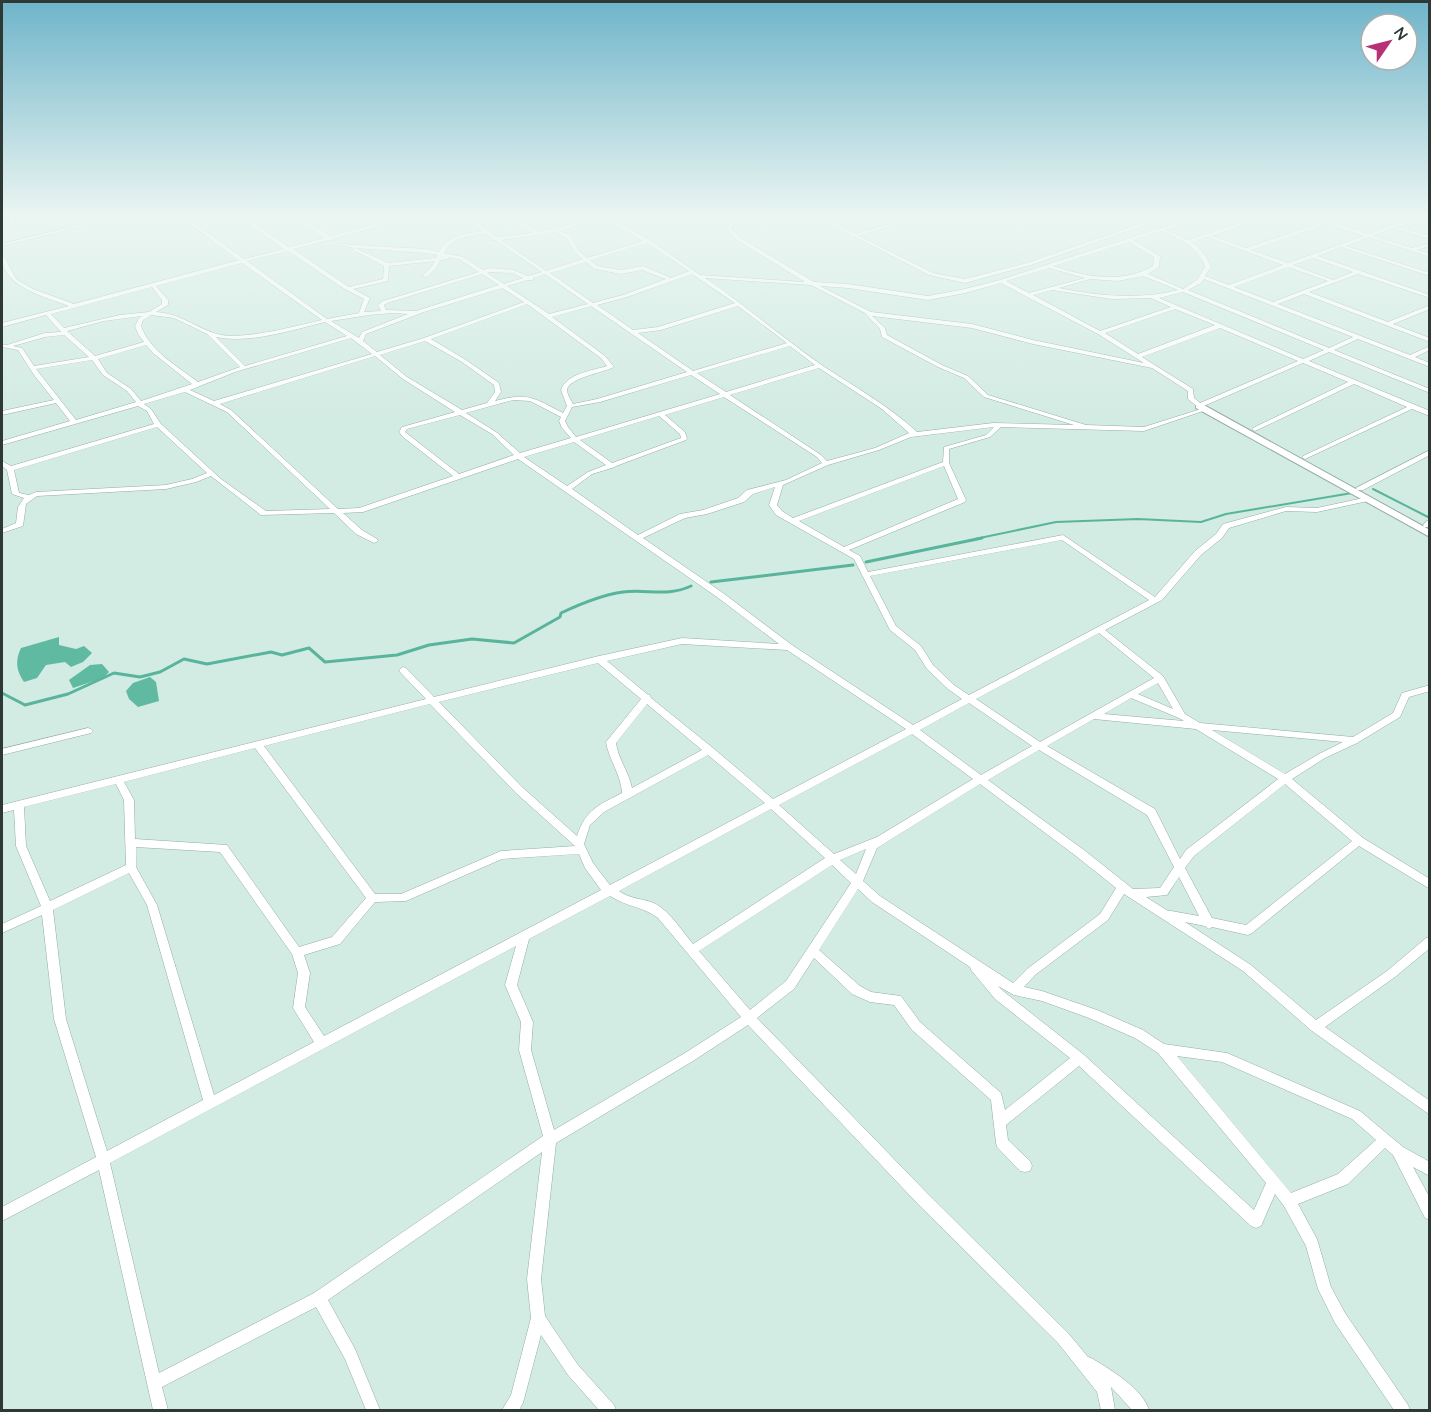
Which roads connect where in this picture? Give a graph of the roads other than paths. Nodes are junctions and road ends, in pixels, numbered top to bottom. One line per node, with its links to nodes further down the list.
1 (21, 283): 39 (street)
2 (160, 283): 24 (street)
3 (274, 283): 52 (street)
4 (341, 283): 29 (street)
5 (373, 283): 29 (street)
6 (449, 283): 43 (street)
7 (501, 283): 25 (street)
8 (517, 283): 25 (street)
9 (559, 283): 40 (street)
10 (663, 283): 40 (street)
11 (707, 283): 37 (street)
12 (784, 283): 26 (street)
13 (811, 283): 26 (street)
14 (994, 283): 26 (street)
15 (1006, 283): 33 (street)
16 (1070, 283): 30 (street)
17 (1165, 283): 31 (street)
18 (1179, 283): 27 (street)
19 (1196, 283): 27 (street)
20 (1218, 283): 28 (street)
21 (1239, 283): 28 (street)
22 (1327, 283): 32 (street)
23 (1389, 283): 35 (street)
24 (153, 285): 39 (street); 50 (street)
25 (506, 286): 36 (street); 46 (street)
26 (816, 286): 47 (street)
27 (1190, 287): 31 (street); 68 (street)
28 (1228, 287): 38 (street)
29 (349, 288): 48 (street)
30 (1051, 288): 33 (street); 34 (street)
31 (1182, 290): 34 (street); 70 (street)
32 (1303, 292): 38 (street); 53 (street)
33 (1031, 294): 58 (street)
34 (1150, 296): 41 (street)
35 (1430, 297)
36 (528, 302): 51 (street); 62 (street)
37 (739, 304): 57 (street); 66 (street)
38 (1272, 304): 61 (street)
39 (75, 305): 45 (street)
40 (592, 305): 51 (street); 57 (street)
41 (1175, 307): 55 (street); 58 (street)
42 (1430, 307): 44 (street)
43 (384, 311): 46 (street); 48 (street)
44 (1419, 311): 49 (street); 53 (street)
45 (47, 313): 54 (street); 56 (street)
46 (416, 313): 64 (street)
47 (866, 313): 78 (street); 104 (street)
48 (361, 314): 52 (street)
49 (1430, 315)
50 (146, 316): 56 (street); 59 (street); 65 (street)
51 (548, 316): 92 (street)
52 (327, 321): 59 (street); 60 (street)
53 (1388, 324): 63 (street)
54 (2, 325)
55 (1219, 326): 72 (street); 75 (street)
56 (65, 331): 67 (street); 74 (street)
57 (632, 332): 81 (street)
58 (1101, 333): 72 (street)
59 (210, 334): 80 (street)
60 (350, 337): 64 (street); 80 (street)
61 (1358, 337): 68 (street); 73 (street)
62 (426, 339): 71 (street); 91 (street)
63 (1430, 340)
64 (360, 341): 71 (street)
65 (147, 343): 74 (street); 84 (street)
66 (790, 344): 77 (street); 81 (street)
67 (3, 347): 79 (street)
68 (1337, 347): 70 (street); 83 (street)
69 (1430, 348): 73 (street)
70 (1329, 350): 75 (street); 86 (street)
71 (372, 354): 90 (street); 95 (street)
72 (1139, 356): 78 (street)
73 (1410, 357): 76 (street)
74 (93, 358): 79 (street); 89 (street)
75 (1303, 362): 82 (street); 93 (street)
76 (1430, 365)
77 (820, 366): 87 (street); 105 (street)
78 (1154, 367): 93 (street)
79 (33, 368): 88 (street)
80 (244, 368): 84 (street)
81 (692, 373): 87 (street); 92 (street)
82 (1353, 382): 94 (street); 103 (street)
83 (1430, 384)
84 (196, 386): 85 (street)
85 (186, 390): 89 (street); 90 (street)
86 (1430, 391)
87 (725, 393): 97 (street); 113 (street)
88 (59, 401): 96 (street); 100 (street)
89 (139, 402): 100 (street); 101 (street)
90 (216, 403): 123 (street)
91 (490, 403): 95 (street); 99 (street)
92 (570, 406): 99 (street)
93 (1204, 406): 103 (street); 104 (street); 122 (street)
94 (1411, 407): 98 (street); 110 (street)
95 (463, 412): 109 (street); 117 (street)
96 (2, 414)
97 (660, 414): 106 (street); 114 (street)
98 (1430, 414)
99 (564, 416): 106 (street)
100 (73, 420): 107 (street)
101 (158, 425): 115 (street); 116 (street)
102 (1000, 425): 104 (street); 105 (street); 112 (street)
103 (1255, 429): 110 (street)
104 (1093, 430)
105 (912, 435): 113 (street)
106 (577, 440): 109 (street); 114 (street)
107 (2, 443)
108 (1430, 452): 119 (street)
109 (519, 456): 117 (street); 120 (street)
110 (1305, 457): 119 (street)
111 (2, 463): 115 (street)
112 (946, 463): 124 (street); 129 (street)
113 (826, 464): 118 (street)
114 (613, 466): 120 (street)
115 (10, 469): 121 (street)
116 (212, 473): 121 (street); 123 (street)
117 (457, 476): 123 (street)
118 (780, 483): 124 (street); 127 (street)
119 (1360, 488): 125 (street)
120 (567, 489): 127 (street)
121 (30, 497): 126 (street)
122 (1368, 499): 125 (street); 131 (street)
123 (337, 511): 128 (street)
124 (793, 521): 129 (street)
125 (1429, 527)
126 (2, 531)
127 (638, 538): 133 (street)
128 (374, 541)
129 (843, 550): 130 (street)
130 (865, 575): 131 (street); 140 (street)
131 (1154, 600): 132 (street)
132 (1099, 629): 136 (street); 140 (street)
133 (789, 647): 134 (street); 144 (street)
134 (599, 659): 139 (street); 141 (street)
135 (403, 670): 141 (street)
136 (1160, 678): 138 (street); 143 (street)
137 (1430, 688): 147 (street)
138 (1131, 695): 142 (street); 143 (street)
139 (647, 697): 150 (street); 155 (street)
140 (967, 698): 144 (street); 149 (street)
141 (433, 700): 148 (street); 162 (street)
142 (1092, 716): 145 (street); 149 (street)
143 (1182, 716): 145 (street)
144 (911, 728): 153 (street); 156 (street)
145 (1201, 728): 147 (street); 154 (street)
146 (88, 731): 151 (street)
147 (1354, 741): 154 (street)
148 (257, 744): 152 (street); 171 (street)
149 (1040, 746): 153 (street); 165 (street)
150 (710, 750): 155 (street); 156 (street)
151 (2, 752)
152 (118, 779): 157 (street); 161 (street)
153 (981, 779): 159 (street); 168 (street)
154 (1285, 779): 160 (street); 165 (street)
155 (627, 792): 162 (street)
156 (772, 803): 163 (street); 169 (street)
157 (19, 805): 158 (street); 172 (street)
158 (2, 809)
159 (880, 840): 163 (street); 166 (street)
160 (1359, 841): 167 (street); 174 (street)
161 (130, 843): 164 (street); 180 (street)
162 (581, 847): 169 (street); 171 (street)
163 (832, 858): 166 (street); 179 (street)
164 (131, 867): 172 (street); 188 (street)
165 (1180, 867): 170 (street); 174 (street)
166 (858, 881): 178 (street); 181 (street)
167 (1430, 885)
168 (1122, 887): 170 (street); 182 (street)
169 (610, 890): 176 (street); 179 (street)
170 (1132, 894): 173 (street)
171 (372, 898): 180 (street)
172 (47, 908): 175 (street); 194 (street)
173 (1162, 913): 174 (street); 184 (street)
174 (1209, 924)
175 (2, 929)
176 (524, 936): 185 (street); 191 (street)
177 (1430, 941): 184 (street)
178 (812, 950): 183 (street); 190 (street)
179 (691, 951): 183 (street)
180 (297, 952): 185 (street)
181 (967, 959): 182 (street); 187 (street)
182 (1014, 990): 186 (street)
183 (749, 1018): 191 (street); 203 (street)
184 (1316, 1026): 189 (street)
185 (322, 1043): 188 (street)
186 (1162, 1049): 192 (street); 197 (street)
187 (1078, 1058): 190 (street); 197 (street)
188 (210, 1103): 194 (street)
189 (1430, 1109)
190 (1001, 1120): 195 (street)
191 (550, 1138): 201 (street); 202 (street)
192 (1385, 1140): 193 (street); 198 (street)
193 (1398, 1151): 196 (street); 200 (street)
194 (103, 1160): 199 (street); 204 (street)
195 (1025, 1166)
196 (1430, 1170)
197 (1273, 1182): 198 (street)
198 (1289, 1201): 211 (street)
199 (3, 1212)
200 (1430, 1213)
201 (319, 1298): 204 (street); 206 (street)
202 (538, 1318): 207 (street); 208 (street)
203 (1083, 1360): 209 (street); 210 (street)
204 (153, 1383): 205 (street)
205 (160, 1410)
206 (373, 1410)
207 (510, 1410)
208 (609, 1410)
209 (1108, 1410)
210 (1142, 1410)
211 (1403, 1410)

